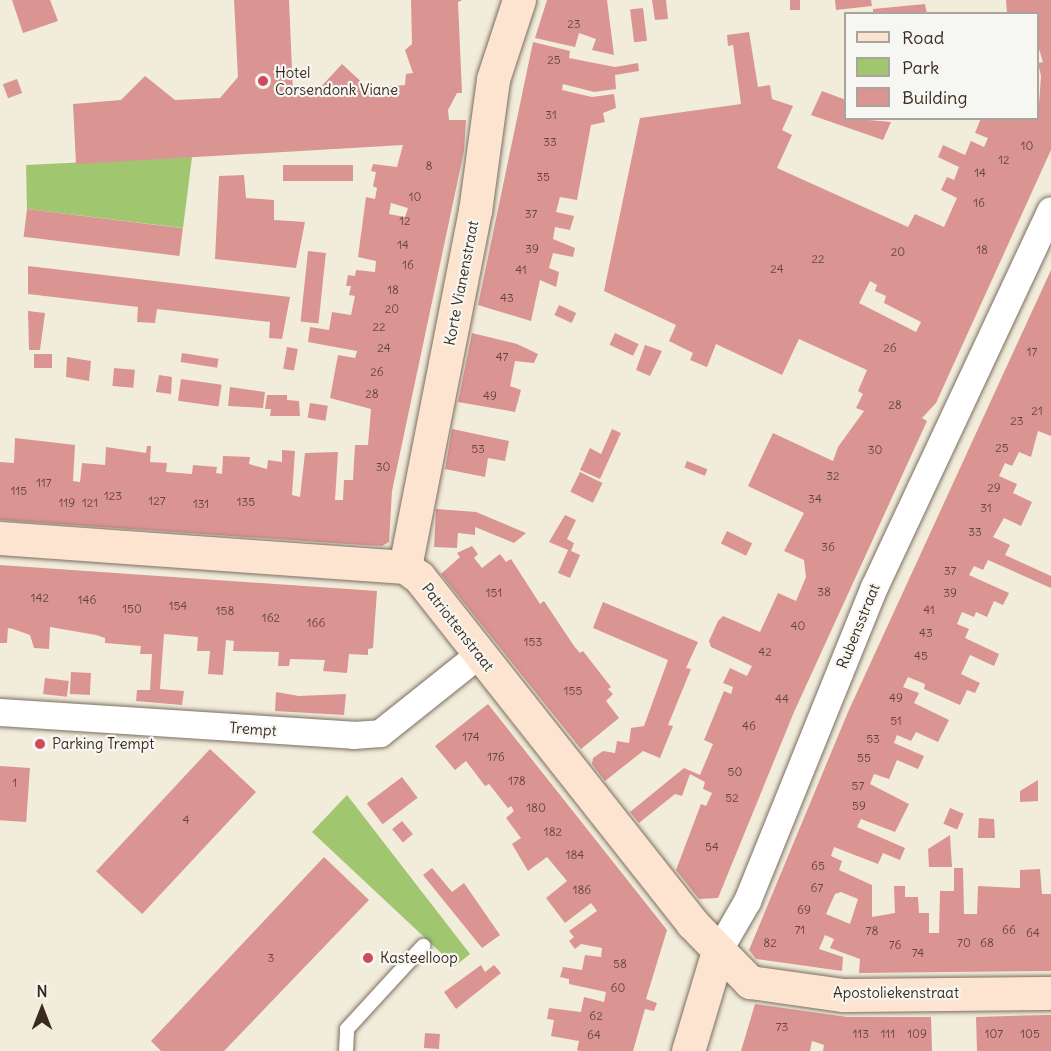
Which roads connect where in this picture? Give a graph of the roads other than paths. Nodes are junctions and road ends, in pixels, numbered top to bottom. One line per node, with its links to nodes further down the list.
1 (519, 0): 4 (street, Korte Vianenstraat)
2 (1051, 210): 8 (street, Rubensstraat)
3 (0, 538): 4 (street)
4 (405, 567): 5 (street, Patriottenstraat)
5 (479, 654): 6 (street, Trempt); 8 (street, Patriottenstraat)
6 (0, 712)
7 (423, 946): 10 (lane)
8 (718, 951): 9 (street, Apostoliekenstraat); 11 (street, Rubensstraat)
9 (1051, 993)
10 (346, 1051)
11 (688, 1051)

